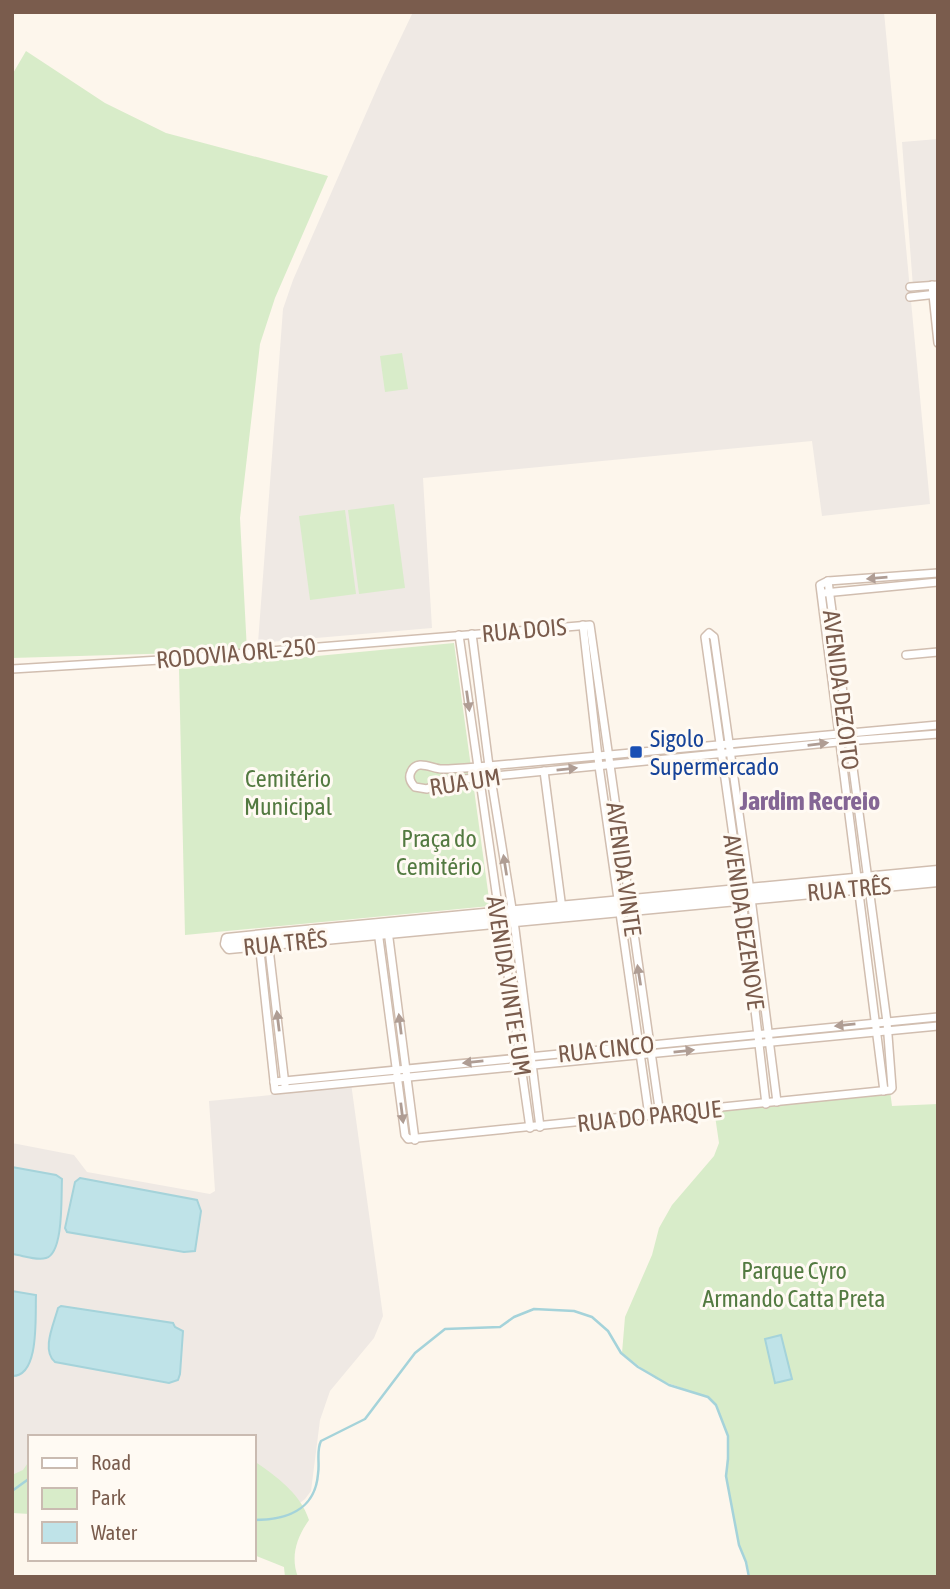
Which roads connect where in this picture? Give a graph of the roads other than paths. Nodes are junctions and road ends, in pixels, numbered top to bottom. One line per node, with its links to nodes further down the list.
1 (935, 285): 2 (street); 3 (street)
2 (910, 287)
3 (935, 294): 4 (street); 5 (street)
4 (911, 297)
5 (938, 343)
6 (938, 573): 7 (street, one-way to 7)
7 (828, 582): 9 (street); 10 (street, AVENIDA DEZOITO)
8 (938, 582): 10 (street)
9 (820, 590): 10 (street); 19 (street, AVENIDA DEZOITO)
10 (829, 593): 18 (street, AVENIDA DEZOITO)
11 (586, 625): 12 (street, RUA DOIS); 23 (street, AVENIDA VINTE); 24 (street, AVENIDA VINTE)
12 (472, 634): 13 (street, RUA DOIS); 26 (street, AVENIDA VINTE E UM)
13 (459, 635): 16 (street, RODOVIA ORL-250); 28 (street, AVENIDA VINTE E UM, one-way to 28)
14 (938, 653): 15 (street)
15 (906, 655)
16 (12, 669)
17 (938, 725): 18 (street, RUA UM)
18 (846, 732): 19 (street, RUA UM); 21 (street, AVENIDA DEZOITO)
19 (837, 733): 21 (street, AVENIDA DEZOITO); 22 (street, RUA UM)
20 (938, 734): 21 (street, RUA UM)
21 (844, 741): 22 (street, RUA UM, one-way to 21); 32 (street, AVENIDA DEZOITO); 33 (street, AVENIDA DEZOITO)
22 (726, 749): 22 (street, AVENIDA DEZENOVE); 23 (street, RUA UM); 25 (street, RUA UM); 37 (street, AVENIDA DEZENOVE)
23 (607, 755): 24 (street, RUA UM); 25 (street, AVENIDA VINTE)
24 (598, 756): 26 (street, RUA UM); 27 (street, AVENIDA VINTE)
25 (609, 765): 27 (street, RUA UM); 38 (street, AVENIDA VINTE)
26 (489, 766): 28 (street, RUA UM); 30 (street, AVENIDA VINTE E UM)
27 (599, 766): 29 (street, RUA UM, one-way to 27); 38 (street, AVENIDA VINTE)
28 (477, 767): 31 (street, AVENIDA VINTE E UM); 31 (street, RUA UM)
29 (544, 771): 30 (street, RUA UM); 39 (street)
30 (491, 776): 31 (street, RUA UM); 40 (street, AVENIDA VINTE E UM, one-way to 30)
31 (478, 778): 41 (street, AVENIDA VINTE E UM)
32 (862, 845): 33 (street); 36 (street, AVENIDA DEZOITO)
33 (853, 846): 36 (street, AVENIDA DEZOITO)
34 (938, 871): 36 (street, RUA TRÊS)
35 (938, 881): 36 (street, RUA TRÊS)
36 (862, 883): 37 (street, RUA TRÊS); 43 (street, AVENIDA DEZOITO); 44 (street, AVENIDA DEZOITO)
37 (746, 893): 38 (street, RUA TRÊS); 46 (street, AVENIDA DEZENOVE); 47 (street, AVENIDA DEZENOVE)
38 (623, 905): 39 (street, RUA TRÊS); 58 (street, AVENIDA VINTE, one-way to 38); 59 (street, AVENIDA VINTE)
39 (563, 911): 40 (street, RUA TRÊS)
40 (513, 916): 41 (street, RUA TRÊS); 62 (street, AVENIDA VINTE E UM)
41 (499, 917): 42 (street, RUA TRÊS); 63 (street, AVENIDA VINTE E UM)
42 (383, 928): 45 (street, RUA TRÊS); 66 (street, one-way to 42); 67 (street)
43 (874, 933): 44 (street); 49 (street, AVENIDA DEZOITO)
44 (865, 934): 50 (street, AVENIDA DEZOITO)
45 (263, 940): 69 (street, one-way to 45); 69 (street, RUA CINCO)
46 (763, 987): 47 (street); 54 (street, AVENIDA DEZENOVE)
47 (753, 988): 55 (street, AVENIDA DEZENOVE)
48 (938, 1017): 49 (street, RUA CINCO)
49 (887, 1021): 50 (street, RUA CINCO); 52 (street, AVENIDA DEZOITO)
50 (877, 1022): 53 (street, AVENIDA DEZOITO); 54 (street, RUA CINCO, one-way to 54)
51 (938, 1026): 52 (street, RUA CINCO)
52 (888, 1031): 53 (street, RUA CINCO); 70 (street, AVENIDA DEZOITO)
53 (878, 1032): 56 (street, RUA CINCO); 70 (street, AVENIDA DEZOITO)
54 (769, 1033): 55 (street, RUA CINCO); 56 (street, AVENIDA DEZENOVE)
55 (759, 1034): 57 (street, AVENIDA DEZENOVE); 58 (street, RUA CINCO)
56 (770, 1043): 57 (street, RUA CINCO); 71 (street, AVENIDA DEZENOVE)
57 (760, 1044): 60 (street, RUA CINCO, one-way to 57); 72 (street, AVENIDA DEZENOVE)
58 (650, 1045): 59 (street, RUA CINCO); 60 (street, AVENIDA VINTE)
59 (639, 1046): 61 (street, AVENIDA VINTE); 62 (street, RUA CINCO)
60 (652, 1055): 61 (street, RUA CINCO); 73 (street, AVENIDA VINTE)
61 (640, 1056): 64 (street, RUA CINCO); 74 (street, AVENIDA VINTE)
62 (530, 1057): 63 (street, RUA CINCO); 64 (street, AVENIDA VINTE E UM)
63 (521, 1058): 65 (street, AVENIDA VINTE E UM); 66 (street, RUA CINCO, one-way to 66)
64 (531, 1066): 65 (street, RUA CINCO); 75 (street, AVENIDA VINTE E UM)
65 (522, 1067): 68 (street, RUA CINCO); 76 (street, AVENIDA VINTE E UM)
66 (405, 1069): 67 (street, RUA CINCO); 68 (street)
67 (397, 1074): 68 (street, RUA CINCO); 69 (street, RUA CINCO); 77 (street, one-way to 77)
68 (407, 1078): 77 (street)
69 (285, 1085)
70 (887, 1091): 71 (street, RUA DO PARQUE)
71 (777, 1102): 72 (street, RUA DO PARQUE)
72 (766, 1104): 73 (street, RUA DO PARQUE)
73 (660, 1115): 74 (street, RUA DO PARQUE)
74 (649, 1116): 75 (street, RUA DO PARQUE)
75 (540, 1127): 76 (street, RUA DO PARQUE)
76 (530, 1128): 77 (street, RUA DO PARQUE)
77 (412, 1140)

